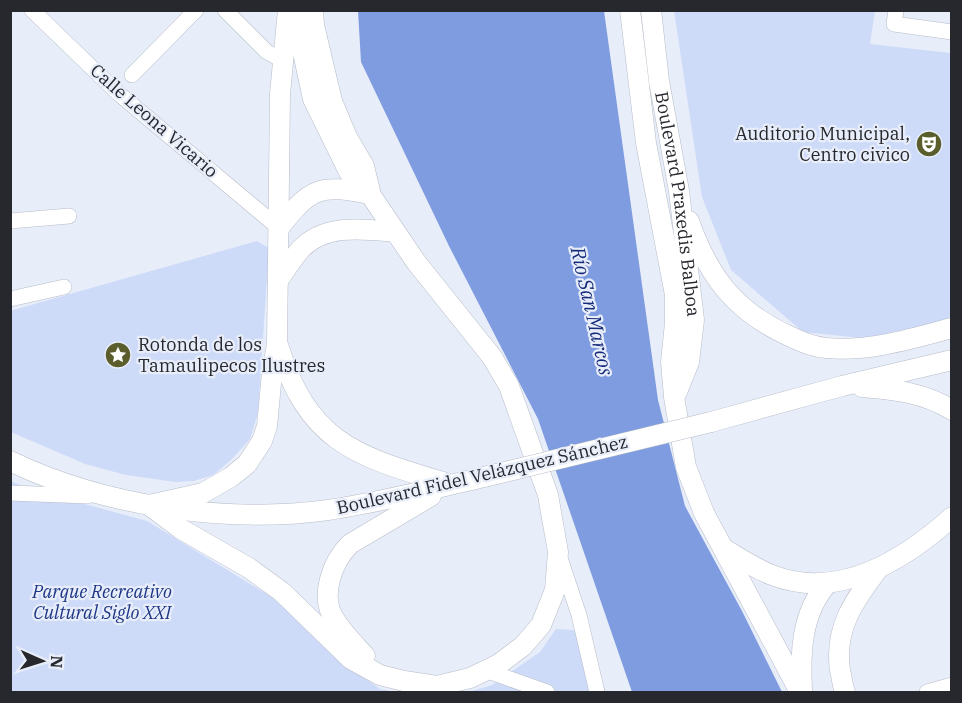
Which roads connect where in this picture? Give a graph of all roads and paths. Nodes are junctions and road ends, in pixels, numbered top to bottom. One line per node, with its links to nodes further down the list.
1 (32, 10): 18 (street, Calle Leona Vicario)
2 (196, 10): 13 (street)
3 (225, 10): 12 (street)
4 (279, 10): 12 (main road)
5 (288, 10): 12 (main road)
6 (299, 10): 15 (main road)
7 (313, 10): 15 (main road)
8 (630, 10): 27 (main road, Boulevard Praxedis Balboa)
9 (651, 10): 14 (main road, Boulevard Praxedis Balboa)
10 (895, 17): 11 (street)
11 (951, 32)
12 (279, 59): 18 (main road)
13 (132, 75)
14 (679, 191): 23 (main road); 27 (main road, Boulevard Praxedis Balboa)
15 (370, 194): 18 (main road); 19 (main road)
16 (69, 216): 17 (street)
17 (10, 221)
18 (279, 228): 20 (main road)
19 (395, 232): 20 (main road); 36 (main road)
20 (278, 281): 24 (main road)
21 (64, 287): 22 (street)
22 (10, 299)
23 (951, 328)
24 (278, 344): 30 (main road); 33 (main road)
25 (951, 360): 26 (main road, Boulevard Fidel Velázquez Sánchez)
26 (842, 386): 28 (main road); 30 (main road, Boulevard Fidel Velázquez Sánchez, bridge)
27 (675, 397): 35 (main road, Boulevard Praxedis Balboa)
28 (951, 410)
29 (10, 461): 32 (main road, Boulevard Fidel Velázquez Sánchez)
30 (451, 485): 33 (main road, Boulevard Fidel Velázquez Sánchez); 40 (main road)
31 (10, 493): 32 (street)
32 (109, 496): 33 (main road, Boulevard Fidel Velázquez Sánchez)
33 (149, 505): 40 (main road)
34 (951, 517): 37 (main road)
35 (722, 547): 38 (main road); 44 (main road, Boulevard Praxedis Balboa)
36 (558, 552): 39 (main road); 43 (street)
37 (878, 568): 38 (main road); 45 (main road)
38 (828, 583): 44 (main road)
39 (485, 670): 40 (main road); 42 (street)
40 (380, 675)
41 (951, 685): 46 (street)
42 (547, 693)
43 (597, 693)
44 (801, 693)
45 (845, 693)
46 (927, 693)

